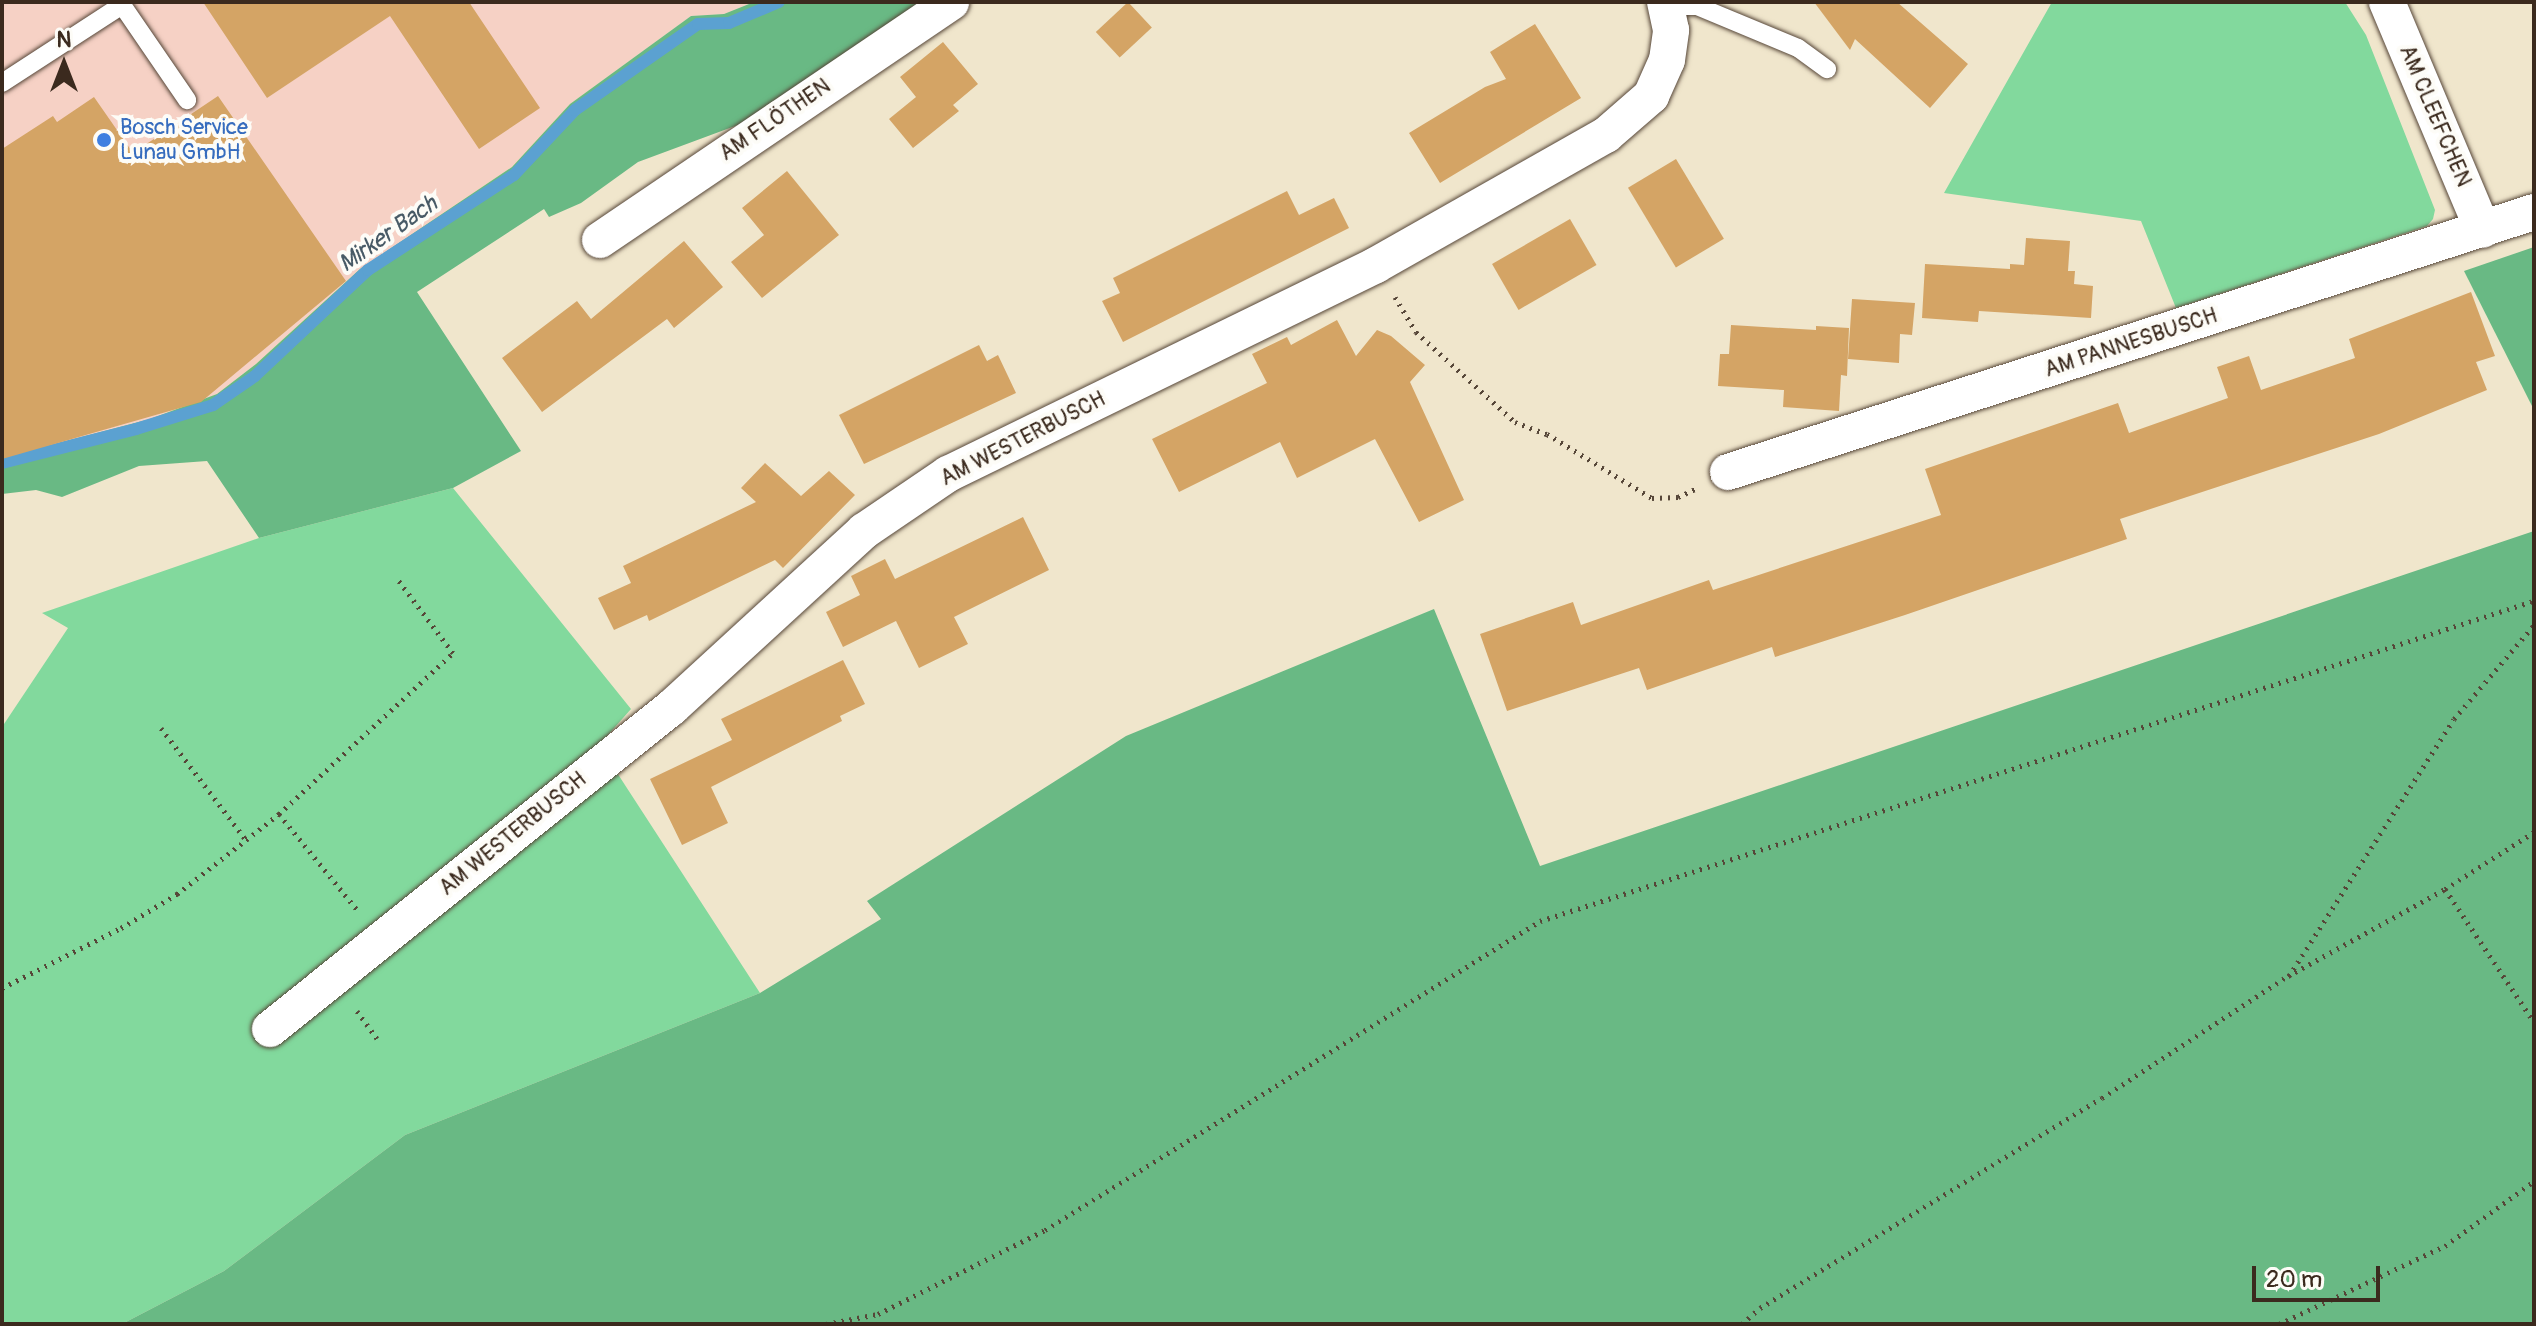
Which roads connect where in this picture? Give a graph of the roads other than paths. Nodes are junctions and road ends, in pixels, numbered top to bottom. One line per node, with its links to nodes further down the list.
1 (951, 2): 10 (street, AM FLÖTHEN)
2 (2387, 2): 9 (street, AM CLEEFCHEN)
3 (121, 4): 6 (lane); 7 (lane)
4 (1666, 4): 5 (lane); 12 (street, AM WESTERBUSCH)
5 (1827, 69)
6 (2, 83)
7 (187, 100)
8 (2534, 212): 9 (street, AM PANNESBUSCH)
9 (2483, 230): 11 (street, AM PANNESBUSCH)
10 (600, 240)
11 (1728, 472)
12 (270, 1029)

